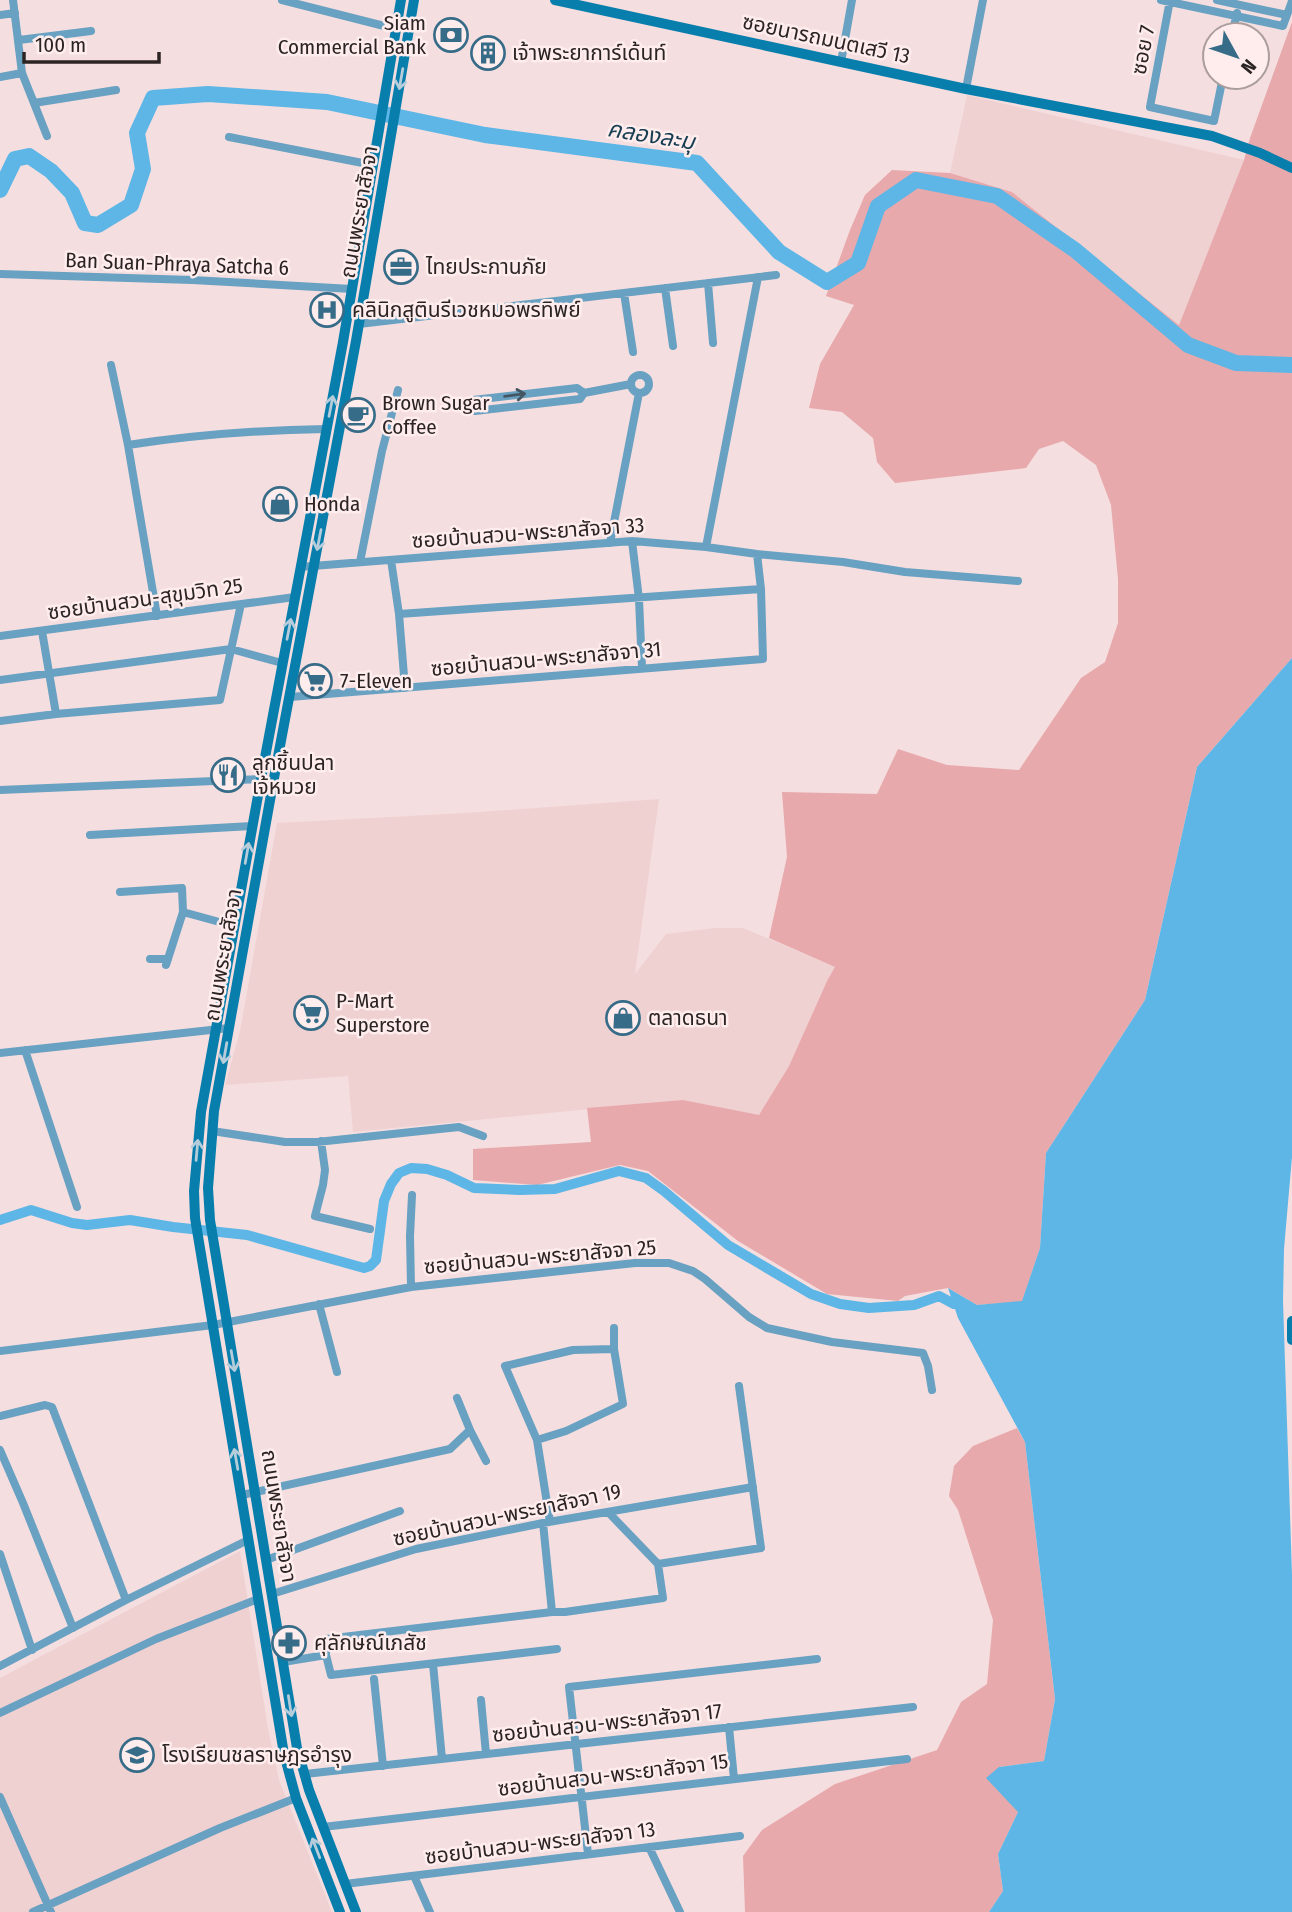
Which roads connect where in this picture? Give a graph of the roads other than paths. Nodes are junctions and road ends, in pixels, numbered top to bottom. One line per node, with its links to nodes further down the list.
1 (13, 0): 12 (street)
2 (282, 0): 17 (street)
3 (401, 0): 17 (main road, ถนนพระยาสัจจา)
4 (414, 0): 38 (main road, ถนนพระยาสัจจา, one-way to 38)
5 (555, 0): 20 (main road, ซอยนารถมนตเสวี 13)
6 (852, 0): 20 (street)
7 (983, 0): 23 (street)
8 (1217, 0): 11 (street)
9 (1167, 1): 15 (street); 25 (street, ซอย 7)
10 (1292, 1): 14 (street)
11 (1240, 2): 14 (street); 15 (street)
12 (15, 13): 13 (street); 19 (street)
13 (0, 15)
14 (1287, 15): 15 (street)
15 (1236, 16): 16 (street)
16 (1235, 21)
17 (396, 29): 29 (main road, ถนนพระยาสัจจา)
18 (91, 32): 19 (street)
19 (19, 40): 21 (street)
20 (841, 62): 23 (main road, ซอยนารถมนตเสวี 13)
21 (22, 73): 22 (street); 26 (street)
22 (0, 77)
23 (966, 89): 30 (main road, ซอยนารถมนตเสวี 13)
24 (116, 90): 26 (street)
25 (1220, 91)
26 (34, 103): 27 (street)
27 (47, 136)
28 (229, 137): 29 (street)
29 (373, 165): 36 (main road, ถนนพระยาสัจจา)
30 (1292, 168)
31 (0, 274): 36 (street, Ban Suan-Phraya Satcha 6)
32 (776, 275): 33 (street)
33 (758, 277): 34 (street); 55 (street)
34 (708, 283): 35 (street); 39 (street)
35 (665, 288): 37 (street); 40 (street)
36 (352, 289): 43 (main road, ถนนพระยาสัจจา)
37 (624, 293): 38 (street); 41 (street)
38 (359, 324): 44 (main road, ถนนพระยาสัจจา)
39 (713, 344)
40 (673, 346)
41 (633, 352)
42 (111, 365): 52 (street)
43 (337, 374): 44 (main road); 51 (main road, ถนนพระยาสัจจา, one-way to 43)
44 (350, 376): 59 (main road, ถนนพระยาสัจจา, one-way to 59)
45 (631, 384): 48 (street); 49 (street); 49 (street)
46 (398, 390): 58 (street)
47 (539, 392): 48 (street); 50 (street); 50 (street, one-way to 47)
48 (584, 393): 50 (street)
49 (639, 393): 54 (street)
50 (541, 403)
51 (326, 429): 52 (street); 60 (main road, ถนนพระยาสัจจา)
52 (128, 444): 67 (street)
53 (632, 541): 54 (street, ซอยบ้านสวน-พระยาสัจจา 33); 55 (street, ซอยบ้านสวน-พระยาสัจจา 33); 64 (street)
54 (610, 542): 57 (street, ซอยบ้านสวน-พระยาสัจจา 33)
55 (706, 547): 56 (street, ซอยบ้านสวน-พระยาสัจจา 33)
56 (757, 554): 61 (street, ซอยบ้านสวน-พระยาสัจจา 33); 62 (street)
57 (391, 560): 58 (street, ซอยบ้านสวน-พระยาสัจจา 33); 66 (street)
58 (360, 562): 59 (street, ซอยบ้านสวน-พระยาสัจจา 33)
59 (314, 566): 60 (street, ซอยบ้านสวน-พระยาสัจจา 33); 76 (main road, ถนนพระยาสัจจา)
60 (300, 567): 63 (main road, ถนนพระยาสัจจา)
61 (1018, 581)
62 (761, 589): 64 (street); 72 (street, ซอยบ้านสวน-พระยาสัจจา 31)
63 (295, 597): 65 (street, ซอยบ้านสวน-สุขุมวิท 25); 71 (main road, ถนนพระยาสัจจา, one-way to 63)
64 (639, 598): 66 (street); 72 (street)
65 (241, 604): 67 (street, ซอยบ้านสวน-สุขุมวิท 25); 70 (street)
66 (400, 614): 75 (street)
67 (157, 615): 68 (street, ซอยบ้านสวน-สุขุมวิท 25)
68 (42, 631): 69 (street, ซอยบ้านสวน-สุขุมวิท 25); 73 (street)
69 (0, 636)
70 (231, 649): 71 (street); 73 (street); 77 (street)
71 (282, 663): 79 (main road, ถนนพระยาสัจจา)
72 (642, 668): 75 (street, ซอยบ้านสวน-พระยาสัจจา 31)
73 (50, 673): 74 (street); 77 (street)
74 (0, 680)
75 (405, 688): 76 (street, ซอยบ้านสวน-พระยาสัจจา 31)
76 (290, 697): 87 (main road, ถนนพระยาสัจจา)
77 (57, 714): 78 (street)
78 (0, 720)
79 (261, 779): 80 (street); 81 (main road, ถนนพระยาสัจจา)
80 (0, 790)
81 (252, 826): 82 (street); 85 (main road, ถนนพระยาสัจจา, one-way to 81)
82 (90, 835)
83 (120, 892): 84 (street)
84 (183, 912): 85 (street); 86 (street)
85 (234, 926): 88 (main road, ถนนพระยาสัจจา)
86 (150, 959)
87 (229, 1028): 88 (street); 91 (main road, ถนนพระยาสัจจา, one-way to 91)
88 (216, 1029): 89 (street); 101 (main road, ถนนพระยาสัจจา, one-way to 88)
89 (25, 1050): 90 (street); 95 (street)
90 (0, 1053)
91 (212, 1130): 93 (street); 100 (main road, ถนนพระยาสัจจา)
92 (483, 1136): 93 (street)
93 (321, 1141): 96 (street)
94 (412, 1195): 97 (street)
95 (77, 1207)
96 (370, 1229)
97 (411, 1287): 98 (street, ซอยบ้านสวน-พระยาสัจจา 25); 108 (street, ซอยบ้านสวน-พระยาสัจจา 25)
98 (319, 1304): 100 (street, ซอยบ้านสวน-พระยาสัจจา 25); 106 (street)
99 (1292, 1321): 103 (main road)
100 (227, 1322): 101 (street, ซอยบ้านสวน-พระยาสัจจา 25); 116 (main road, ถนนพระยาสัจจา, one-way to 116)
101 (213, 1325): 105 (street, ซอยบ้านสวน-พระยาสัจจา 25); 117 (main road, ถนนพระยาสัจจา, one-way to 101)
102 (614, 1328): 104 (street)
103 (1292, 1340)
104 (614, 1349): 112 (street); 112 (street)
105 (0, 1351)
106 (337, 1372)
107 (739, 1385): 115 (street)
108 (932, 1390)
109 (457, 1398): 111 (street)
110 (0, 1416): 127 (street)
111 (470, 1430): 114 (street); 116 (street)
112 (537, 1440): 120 (street)
113 (0, 1450): 129 (street)
114 (486, 1461)
115 (753, 1486): 119 (street, ซอยบ้านสวน-พระยาสัจจา 19); 124 (street)
116 (256, 1493): 117 (street); 123 (main road, ถนนพระยาสัจจา)
117 (242, 1495): 121 (main road, ถนนพระยาสัจจา)
118 (400, 1511): 123 (street)
119 (608, 1512): 120 (street, ซอยบ้านสวน-พระยาสัจจา 19); 124 (street)
120 (547, 1522): 125 (street, ซอยบ้านสวน-พระยาสัจจา 19); 128 (street)
121 (248, 1540): 126 (main road, ถนนพระยาสัจจา); 127 (street)
122 (0, 1554): 131 (street)
123 (267, 1560): 125 (main road, ถนนพระยาสัจจา)
124 (658, 1564): 128 (street)
125 (272, 1594): 134 (main road, ถนนพระยาสัจจา)
126 (258, 1599): 140 (street); 151 (main road, ถนนพระยาสัจจา)
127 (126, 1600): 129 (street)
128 (552, 1612): 132 (street)
129 (73, 1628): 131 (street)
130 (557, 1649): 135 (street)
131 (32, 1650): 136 (street)
132 (326, 1655): 134 (street); 135 (street)
133 (817, 1659): 142 (street)
134 (283, 1662): 147 (main road, ถนนพระยาสัจจา, one-way to 147)
135 (433, 1664): 144 (street)
136 (0, 1666)
137 (374, 1679): 146 (street)
138 (481, 1700): 143 (street)
139 (913, 1707): 141 (street, ซอยบ้านสวน-พระยาสัจจา 17)
140 (0, 1713)
141 (729, 1727): 142 (street, ซอยบ้านสวน-พระยาสัจจา 17); 148 (street)
142 (575, 1744): 143 (street, ซอยบ้านสวน-พระยาสัจจา 17); 149 (street)
143 (486, 1754): 144 (street, ซอยบ้านสวน-พระยาสัจจา 17)
144 (442, 1759): 146 (street, ซอยบ้านสวน-พระยาสัจจา 17)
145 (907, 1759): 148 (street, ซอยบ้านสวน-พระยาสัจจา 15)
146 (383, 1766): 147 (street, ซอยบ้านสวน-พระยาสัจจา 17)
147 (305, 1774): 152 (main road, ถนนพระยาสัจจา)
148 (734, 1779): 149 (street, ซอยบ้านสวน-พระยาสัจจา 15)
149 (582, 1796): 152 (street, ซอยบ้านสวน-พระยาสัจจา 15); 155 (street)
150 (0, 1797): 158 (street)
151 (296, 1798): 158 (street); 160 (main road, ถนนพระยาสัจจา, one-way to 151)
152 (323, 1827): 157 (main road, ถนนพระยาสัจจา)
153 (740, 1836): 154 (street, ซอยบ้านสวน-พระยาสัจจา 13)
154 (649, 1847): 155 (street, ซอยบ้านสวน-พระยาสัจจา 13); 163 (street)
155 (588, 1854): 156 (street, ซอยบ้านสวน-พระยาสัจจา 13)
156 (414, 1875): 157 (street, ซอยบ้านสวน-พระยาสัจจา 13); 162 (street)
157 (345, 1884): 161 (main road, ถนนพระยาสัจจา)
158 (49, 1909): 159 (street)
159 (33, 1912)
160 (340, 1912)
161 (356, 1912)
162 (430, 1912)
163 (680, 1912)

